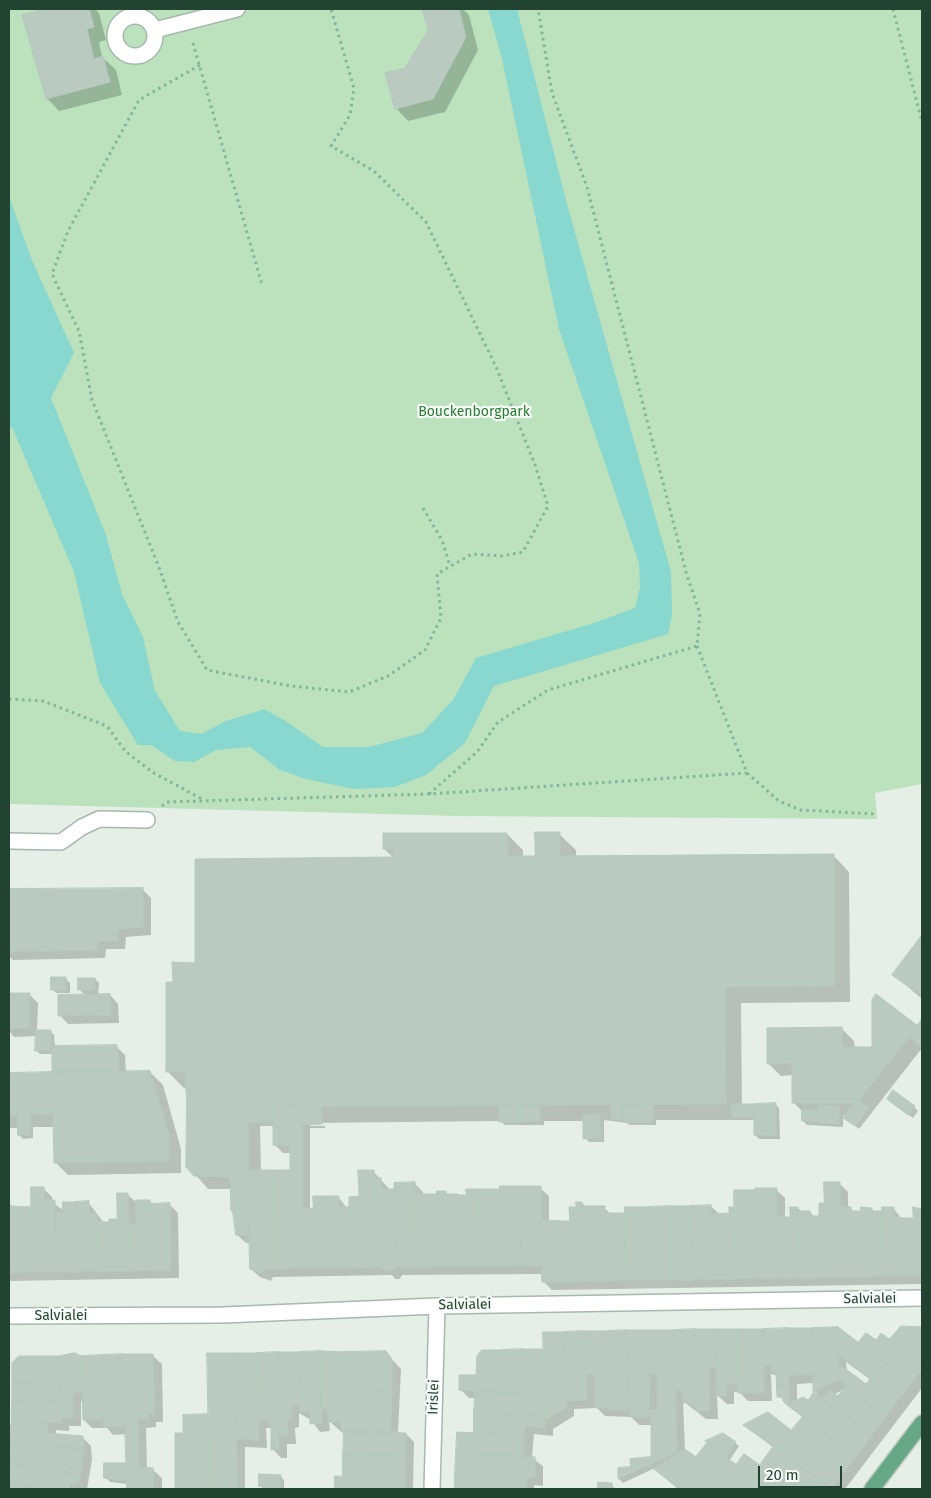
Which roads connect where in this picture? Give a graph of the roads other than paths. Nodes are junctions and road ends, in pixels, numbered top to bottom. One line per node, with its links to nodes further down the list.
1 (237, 9): 2 (street)
2 (155, 30)
3 (147, 820): 4 (street)
4 (9, 841)
5 (922, 1298): 6 (street, Salvialei)
6 (437, 1306): 7 (street, Salvialei); 9 (street, Irislei)
7 (9, 1316)
8 (922, 1423): 10 (main road)
9 (432, 1489)
10 (872, 1489)

